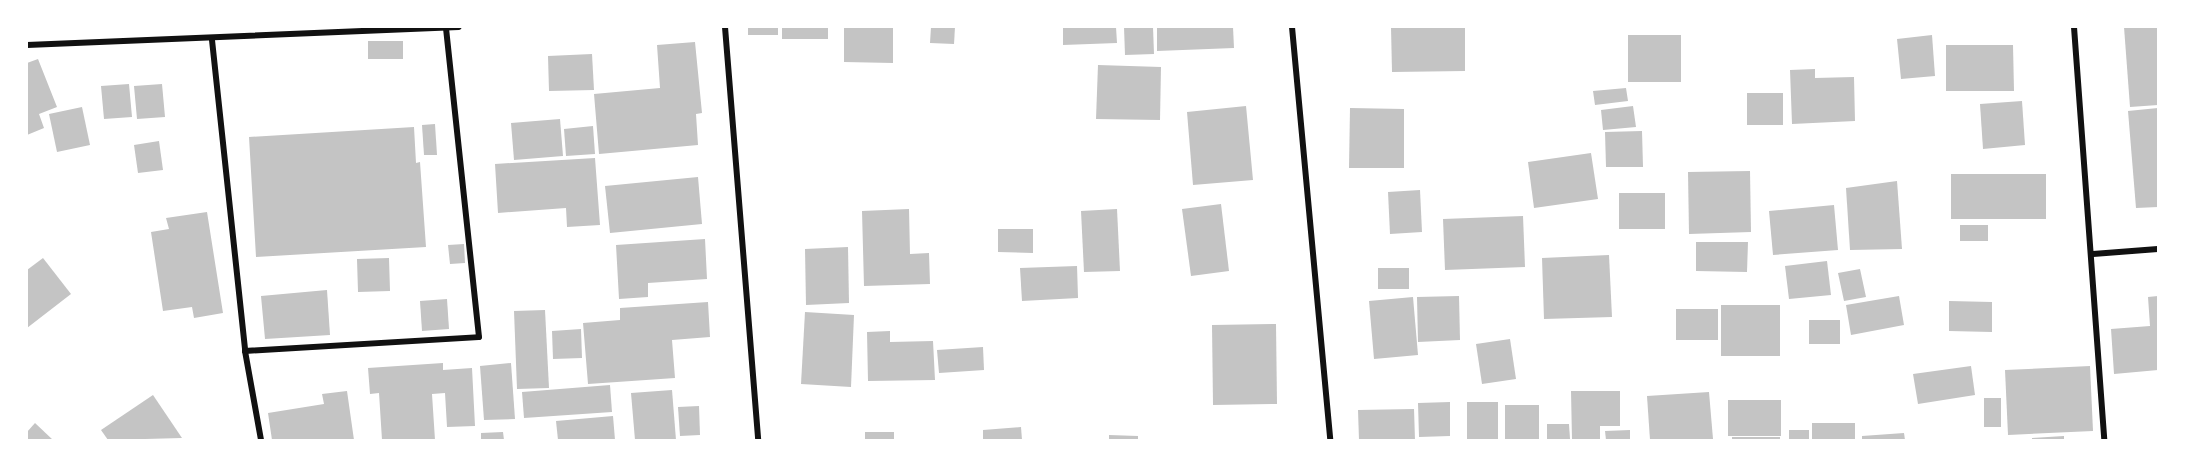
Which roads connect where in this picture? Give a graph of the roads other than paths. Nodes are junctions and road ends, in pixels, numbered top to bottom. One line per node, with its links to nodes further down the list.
1 (459, 27): 5 (street)
2 (725, 27): 12 (street)
3 (1292, 27): 13 (street)
4 (2074, 27): 9 (street)
5 (446, 28): 6 (street); 10 (street)
6 (212, 40): 7 (street); 10 (street)
7 (27, 45)
8 (2158, 249): 9 (street)
9 (2093, 254): 14 (street)
10 (245, 351): 11 (street)
11 (261, 440)
12 (758, 440)
13 (1330, 440)
14 (2104, 440)

